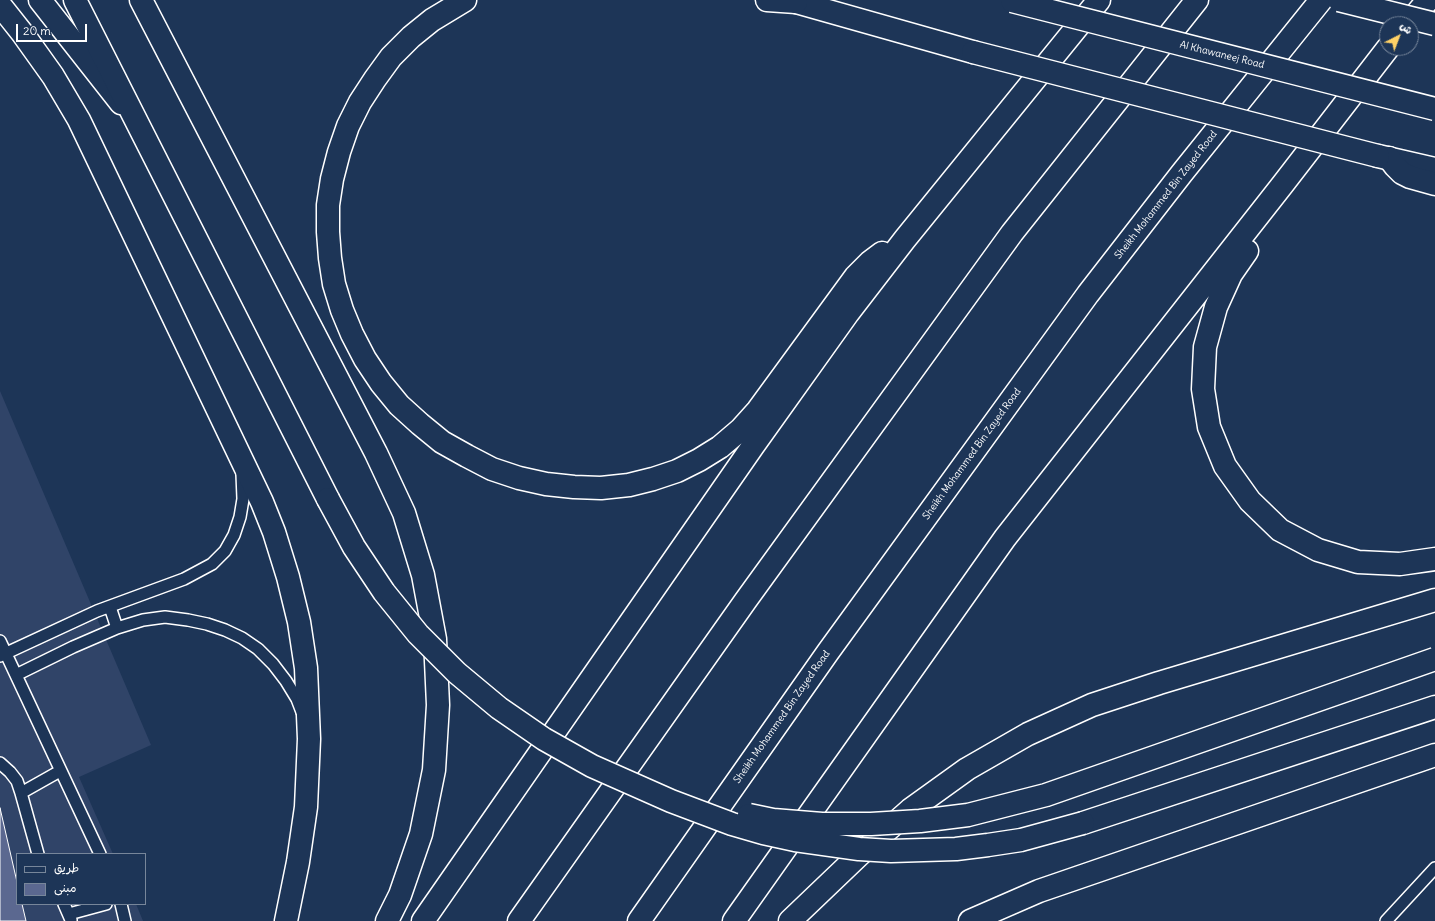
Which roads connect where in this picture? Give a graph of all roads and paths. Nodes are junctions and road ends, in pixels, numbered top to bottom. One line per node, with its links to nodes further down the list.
1 (40, 0): 18 (main road)
2 (75, 0): 18 (main road)
3 (141, 0): 48 (main road)
4 (465, 0): 23 (main road)
5 (767, 0): 12 (main road)
6 (1011, 0): 17 (main road, Al Khawaneej Road, bridge)
7 (1099, 0): 23 (main road)
8 (1197, 0): 50 (main road)
9 (1321, 0): 51 (main road, Sheikh Mohammed Bin Zayed Road)
10 (1339, 0): 15 (main road, bridge)
11 (1428, 0): 14 (main road)
12 (793, 1): 19 (main road, bridge)
13 (0, 5): 24 (main road)
14 (1415, 16)
15 (1435, 24)
16 (1382, 56): 21 (main road)
17 (1435, 109)
18 (140, 126): 38 (main road, bridge)
19 (1384, 157): 20 (main road); 22 (main road)
20 (1435, 169)
21 (1283, 184): 25 (main road); 52 (main road)
22 (1435, 184)
23 (905, 239): 49 (main road)
24 (233, 443): 27 (lane); 34 (main road)
25 (1435, 559)
26 (1435, 600): 53 (main road)
27 (110, 607): 28 (lane); 30 (lane)
28 (117, 628): 32 (lane); 34 (lane)
29 (0, 641): 30 (lane)
30 (3, 655): 32 (lane)
31 (1435, 659): 38 (main road, bridge)
32 (16, 675): 37 (lane)
33 (1435, 707): 38 (main road, bridge)
34 (309, 739): 47 (main road)
35 (1435, 755): 54 (main road)
36 (0, 763): 39 (lane)
37 (60, 771): 39 (lane); 41 (lane)
38 (642, 787)
39 (21, 793): 40 (lane)
40 (38, 853)
41 (100, 853)
42 (1435, 868): 55 (lane)
43 (102, 905): 45 (lane)
44 (121, 905): 46 (lane)
45 (68, 913)
46 (125, 921)
47 (286, 921)
48 (387, 921)
49 (423, 921)
50 (519, 921)
51 (640, 921)
52 (734, 921)
53 (790, 921)
54 (970, 921)
55 (1386, 921)

